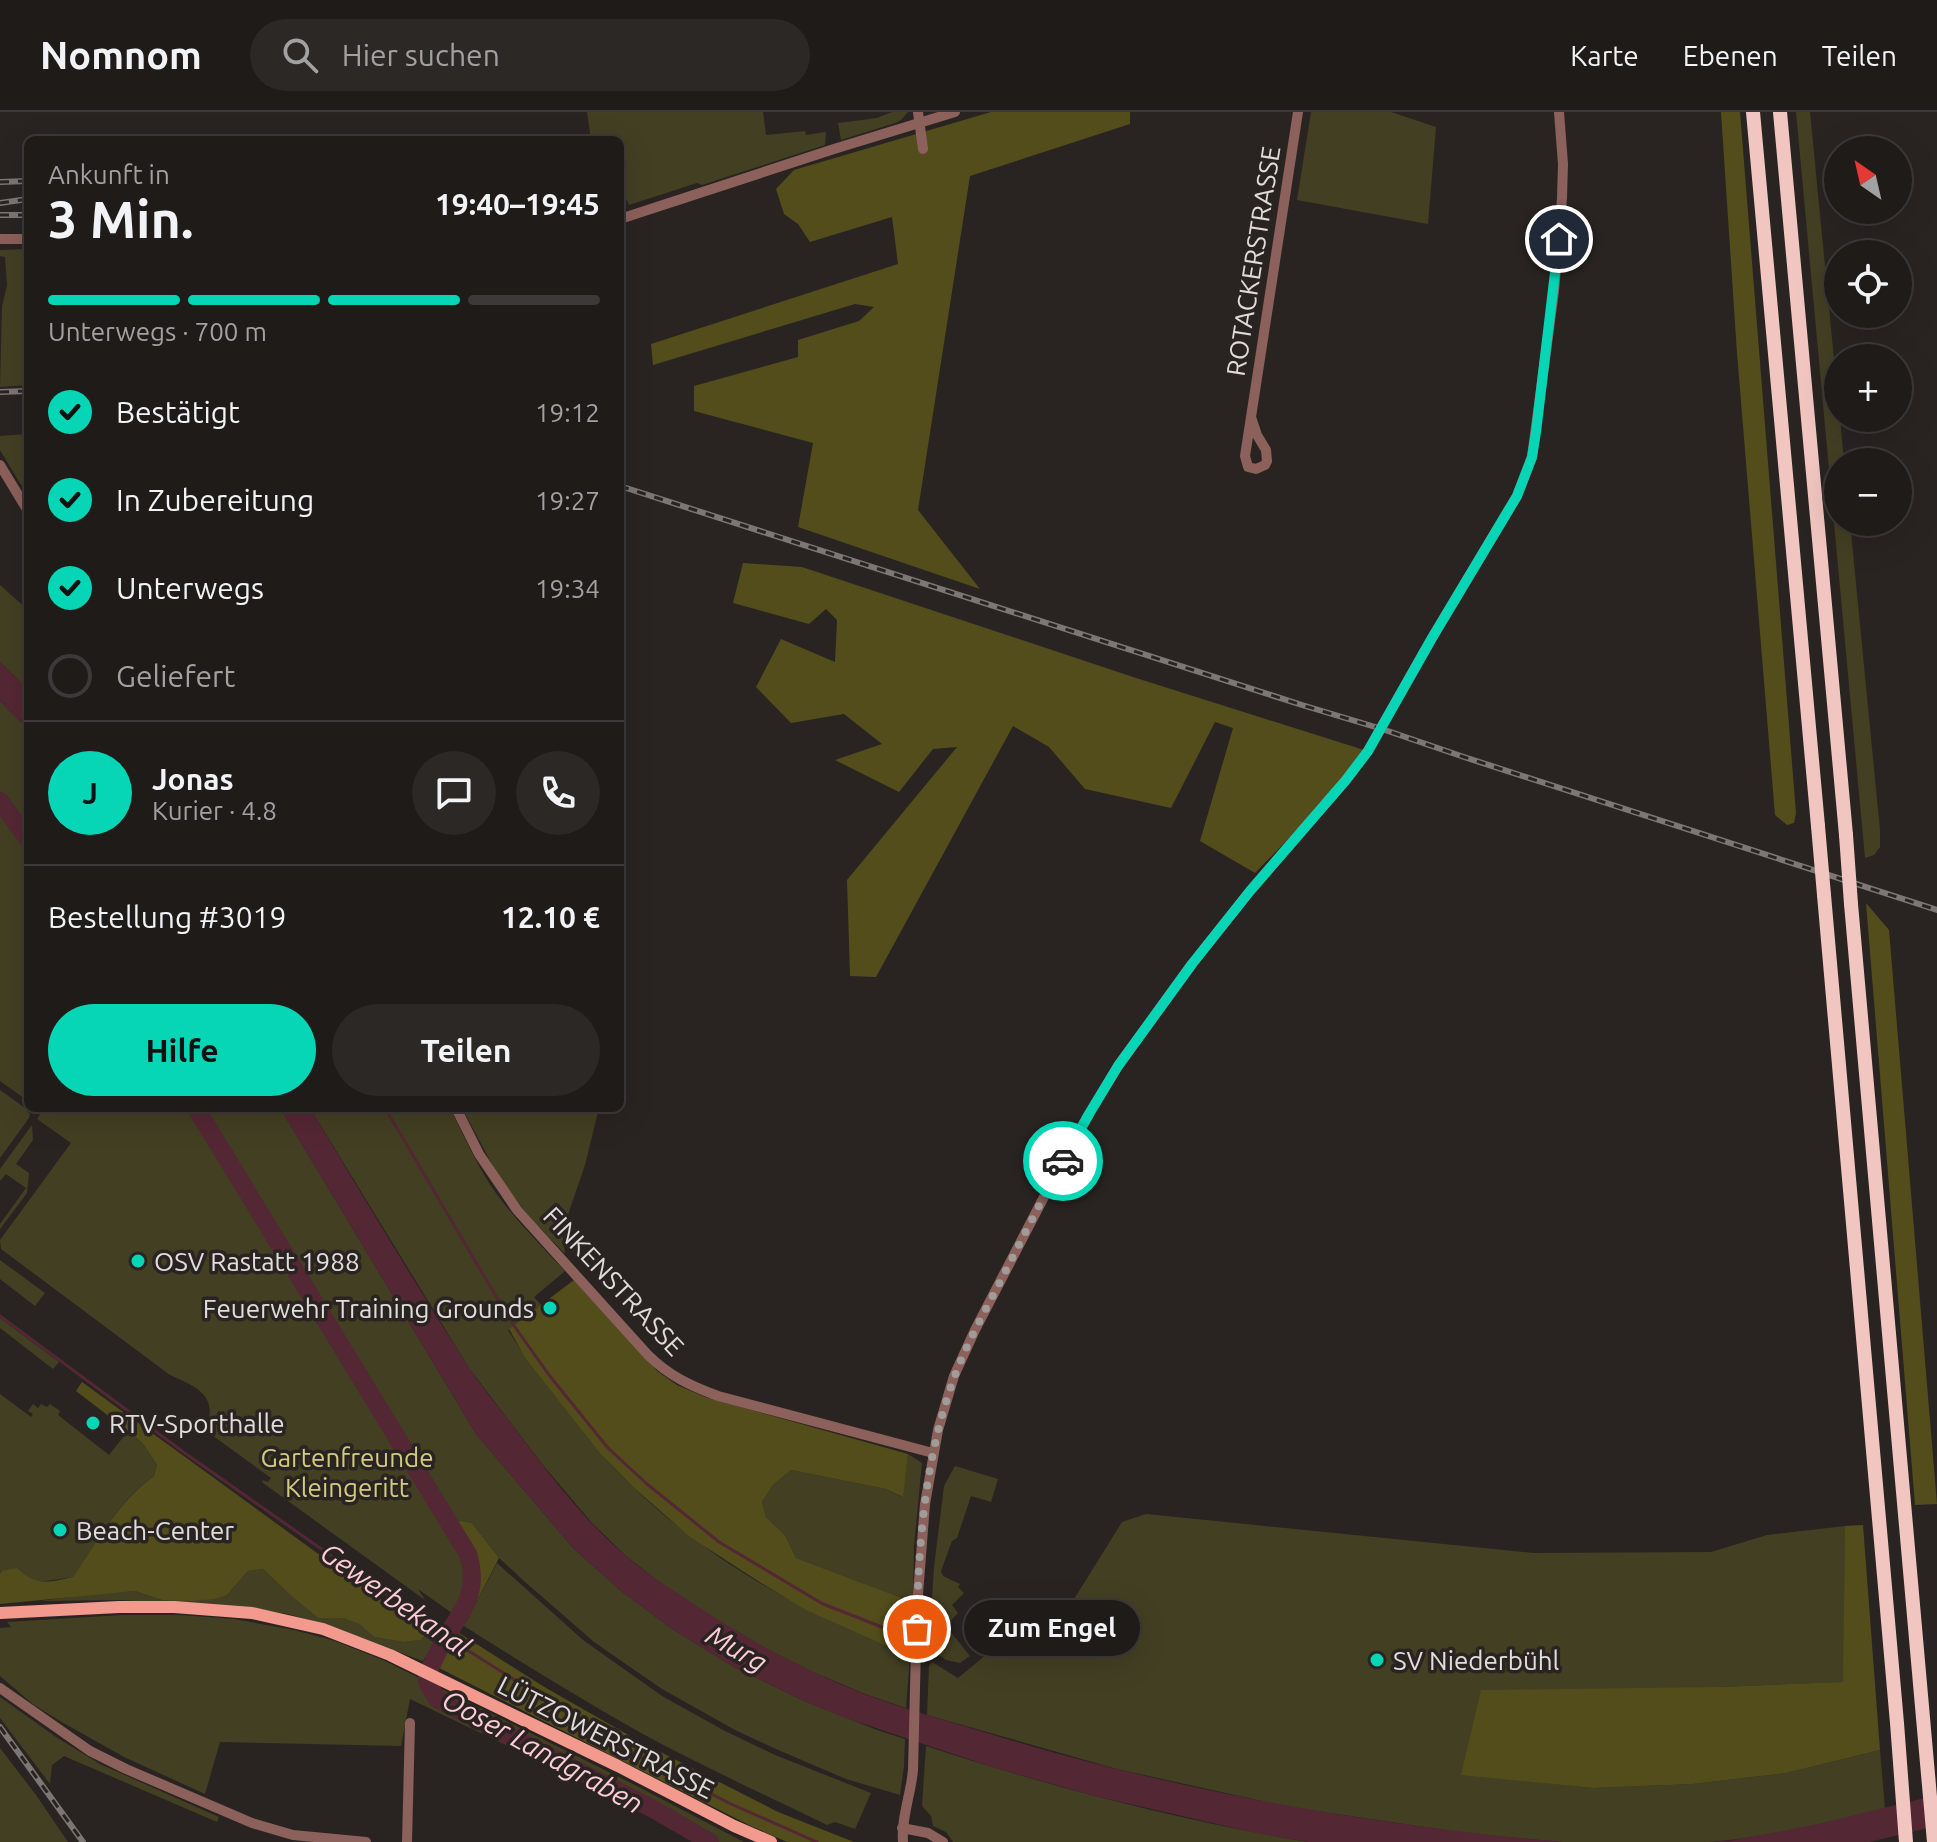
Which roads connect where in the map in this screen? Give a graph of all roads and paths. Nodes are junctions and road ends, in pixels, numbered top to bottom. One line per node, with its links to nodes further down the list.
1 (955, 112): 6 (street)
2 (1298, 112): 11 (street, ROTACKERSTRASSE)
3 (1559, 112): 15 (street)
4 (1753, 112): 26 (highway, bridge)
5 (1780, 112): 27 (highway, bridge)
6 (919, 118): 7 (street); 8 (street)
7 (923, 149)
8 (624, 218)
9 (0, 239): 10 (street)
10 (24, 239)
11 (1251, 417)
12 (0, 465): 13 (street)
13 (24, 504)
14 (458, 1112): 15 (street, FINKENSTRASSE)
15 (933, 1453): 19 (street)
16 (0, 1613): 22 (main road, LÜTZOWERSTRASSE)
17 (0, 1688): 20 (street)
18 (410, 1723): 21 (street)
19 (902, 1828): 23 (street); 24 (street); 25 (street)
20 (366, 1842)
21 (407, 1842)
22 (771, 1842)
23 (894, 1842)
24 (903, 1842)
25 (943, 1842)
26 (1906, 1842)
27 (1934, 1842)

